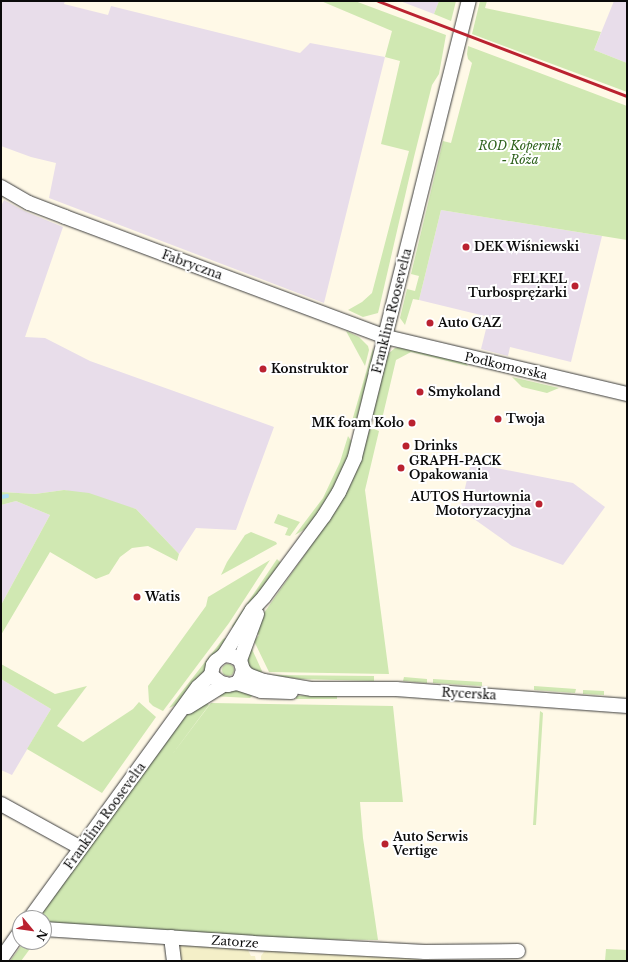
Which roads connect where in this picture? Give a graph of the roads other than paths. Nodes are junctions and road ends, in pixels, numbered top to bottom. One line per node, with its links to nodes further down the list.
1 (469, 1): 3 (street, Franklina Roosevelta)
2 (1, 187): 3 (street, Fabryczna)
3 (386, 337): 4 (street, Podkomorska); 5 (street, Franklina Roosevelta)
4 (627, 394)
5 (264, 598): 6 (street, Franklina Roosevelta); 7 (street, Franklina Roosevelta)
6 (224, 655): 7 (street); 8 (street)
7 (242, 665): 9 (street); 10 (street, Rycerska)
8 (211, 674): 9 (street); 12 (street, Franklina Roosevelta)
9 (231, 683): 10 (street, Rycerska); 12 (street, Franklina Roosevelta)
10 (312, 689): 11 (street, Rycerska)
11 (627, 706)
12 (180, 713): 14 (street, Franklina Roosevelta)
13 (1, 804): 14 (street)
14 (81, 848): 15 (street, Franklina Roosevelta)
15 (36, 910)
16 (52, 930): 17 (street, Zatorze)
17 (171, 937): 20 (street, Zatorze); 22 (street)
18 (12, 943): 21 (street)
19 (518, 951): 20 (street, Zatorze)
20 (426, 956)
21 (1, 959)
22 (174, 961)

